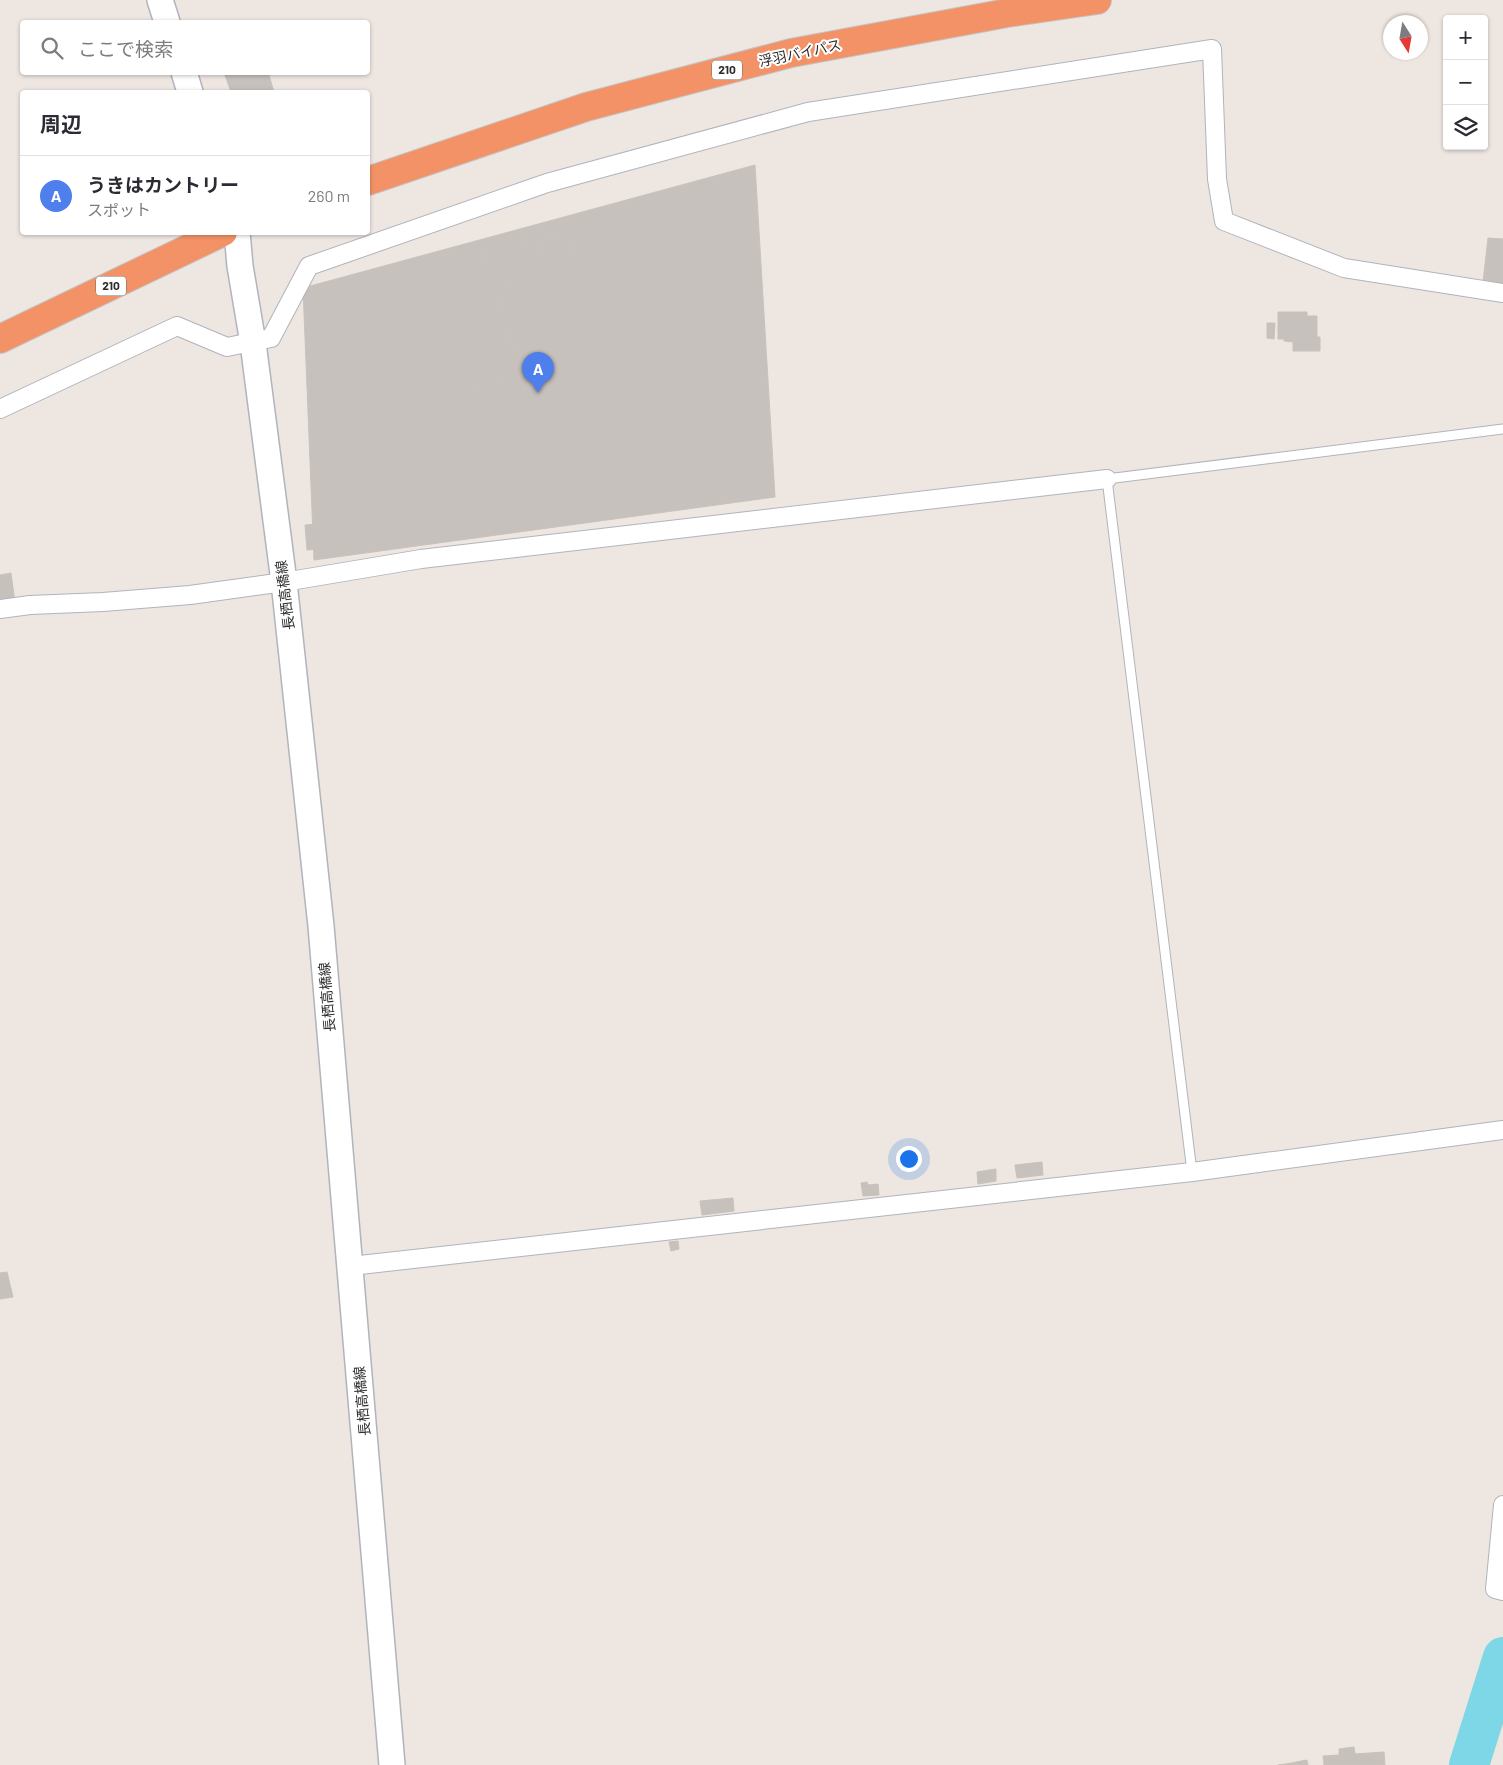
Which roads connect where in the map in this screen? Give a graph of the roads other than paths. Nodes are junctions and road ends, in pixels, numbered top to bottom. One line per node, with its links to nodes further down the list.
1 (160, 0): 3 (main road)
2 (1097, 0): 6 (highway, 浮羽バイパス / 210)
3 (166, 20)
4 (185, 75): 5 (main road)
5 (189, 90)
6 (370, 180)
7 (217, 235): 10 (highway, 210)
8 (237, 235): 11 (main road, 長栖高橋線)
9 (1503, 292): 11 (street)
10 (0, 339)
11 (253, 343): 12 (street); 15 (main road, 長栖高橋線)
12 (0, 409)
13 (1503, 429): 14 (lane)
14 (1106, 479): 15 (street); 18 (lane)
15 (284, 582): 16 (street); 19 (main road, 長栖高橋線)
16 (0, 609)
17 (1503, 1130): 18 (street)
18 (1192, 1172): 19 (street)
19 (351, 1266): 22 (main road, 長栖高橋線)
20 (1503, 1504): 21 (street)
21 (1503, 1590)
22 (392, 1765)

